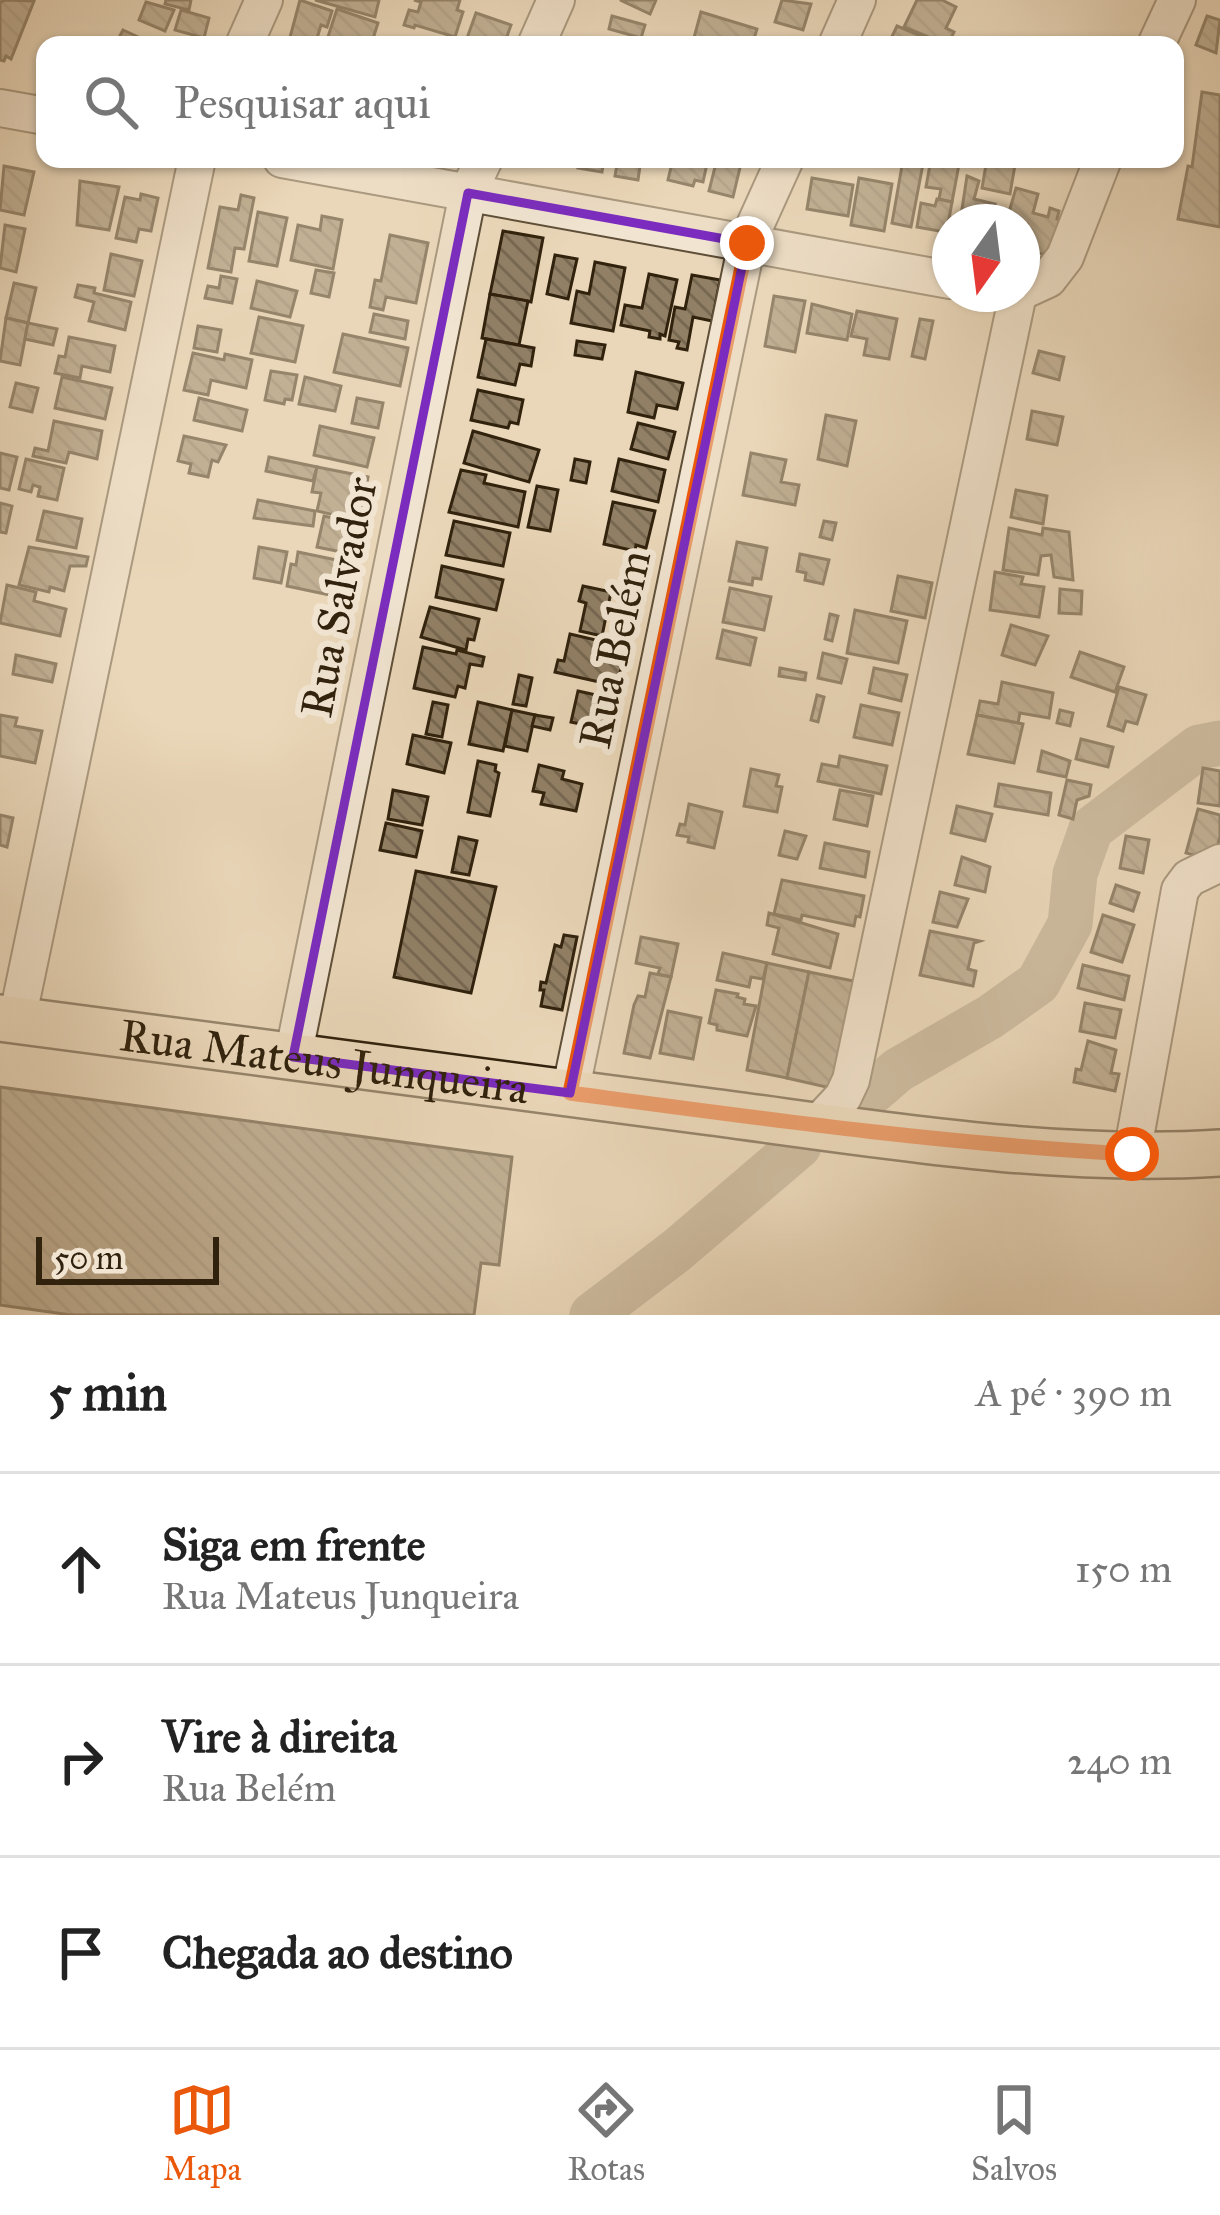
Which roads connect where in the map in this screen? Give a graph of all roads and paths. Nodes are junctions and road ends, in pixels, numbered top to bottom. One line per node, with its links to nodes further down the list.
1 (264, 0): 5 (street)
2 (556, 0): 6 (street)
3 (857, 0): 7 (street)
4 (1177, 0): 8 (street)
5 (248, 36)
6 (540, 36)
7 (840, 36)
8 (1160, 36)
9 (0, 108): 10 (street)
10 (36, 114)
11 (195, 168): 22 (street)
12 (332, 168): 16 (street)
13 (480, 168): 16 (street, Rua Salvador)
14 (781, 168): 17 (street, Rua Belém)
15 (1100, 168): 19 (street)
16 (469, 193): 17 (street); 23 (street, Rua Salvador)
17 (747, 243): 18 (street); 24 (street, Rua Belém)
18 (932, 277)
19 (1040, 283)
20 (1016, 312): 25 (street)
21 (1220, 863): 27 (street)
22 (9, 1019): 23 (main road, Rua Mateus Junqueira)
23 (293, 1057): 24 (main road, Rua Mateus Junqueira)
24 (570, 1093): 25 (main road, Rua Mateus Junqueira)
25 (816, 1126): 27 (main road, Rua Mateus Junqueira)
26 (1220, 1153): 27 (main road, Rua Mateus Junqueira)
27 (1132, 1154)

